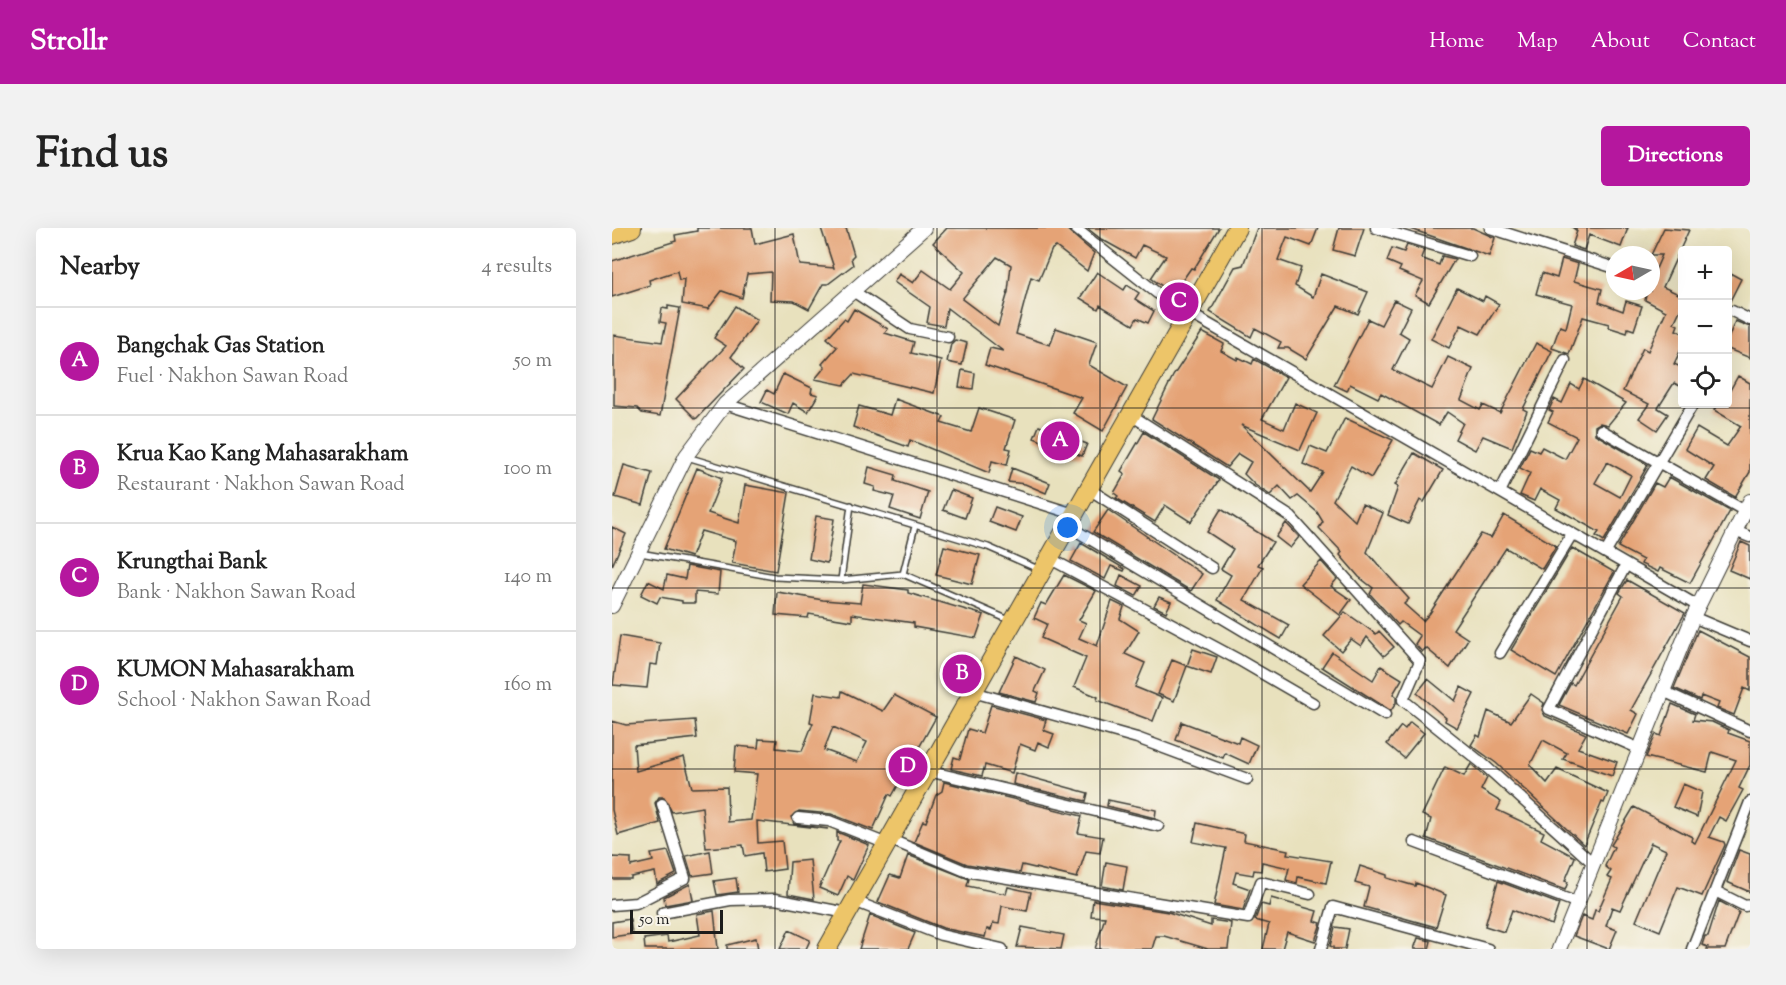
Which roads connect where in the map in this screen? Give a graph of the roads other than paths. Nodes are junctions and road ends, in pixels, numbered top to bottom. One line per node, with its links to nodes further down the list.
1 (632, 228): 7 (main road)
2 (924, 228): 10 (street)
3 (1075, 228): 12 (street)
4 (1237, 228): 12 (main road)
5 (1376, 228): 8 (street)
6 (1490, 228): 9 (street)
7 (612, 235)
8 (1470, 256)
9 (1606, 265)
10 (853, 291): 14 (street); 16 (street)
11 (1732, 311): 13 (street)
12 (1189, 313): 18 (main road); 23 (street)
13 (1750, 320)
14 (948, 337)
15 (1565, 360): 23 (street)
16 (725, 404): 20 (street); 26 (street)
17 (1691, 408): 21 (street)
18 (1131, 415): 22 (main road); 57 (street)
19 (1601, 430): 21 (street)
20 (686, 456): 24 (lane); 32 (street)
21 (1657, 462): 25 (street); 31 (street)
22 (1089, 489): 26 (main road); 35 (street)
23 (1500, 492): 29 (street)
24 (851, 505): 27 (lane); 37 (lane)
25 (1747, 506): 28 (street)
26 (1071, 520): 33 (main road); 46 (street)
27 (915, 526): 33 (lane); 36 (lane)
28 (1735, 531): 30 (street); 39 (street)
29 (1572, 534): 31 (street); 42 (street)
30 (1750, 537)
31 (1606, 552): 34 (street)
32 (637, 553): 37 (lane); 38 (street)
33 (1046, 564): 40 (main road); 45 (street)
34 (1626, 565): 39 (street); 48 (street)
35 (1212, 568)
36 (903, 574): 37 (lane); 40 (lane)
37 (841, 580)
38 (612, 606)
39 (1696, 611): 41 (street); 43 (street)
40 (1013, 622): 44 (main road)
41 (1750, 641)
42 (1500, 653)
43 (1663, 691): 47 (street); 48 (street)
44 (973, 692): 49 (main road); 50 (street)
45 (1313, 703)
46 (1385, 715)
47 (1750, 731)
48 (1640, 749): 57 (street)
49 (928, 771): 54 (street); 55 (main road)
50 (1246, 779)
51 (1750, 802): 58 (street)
52 (662, 804): 62 (street)
53 (798, 818): 55 (street)
54 (1158, 826)
55 (888, 841): 59 (street); 63 (main road)
56 (1414, 842): 60 (street)
57 (1594, 864): 60 (street)
58 (1715, 891): 61 (street); 70 (street)
59 (1310, 894)
60 (1578, 903): 69 (street)
61 (1750, 905)
62 (612, 906)
63 (851, 907): 64 (street); 65 (main road); 66 (street)
64 (662, 913)
65 (827, 949)
66 (1002, 949)
67 (1321, 949): 68 (street)
68 (1488, 949)
69 (1559, 949)
70 (1692, 949)

